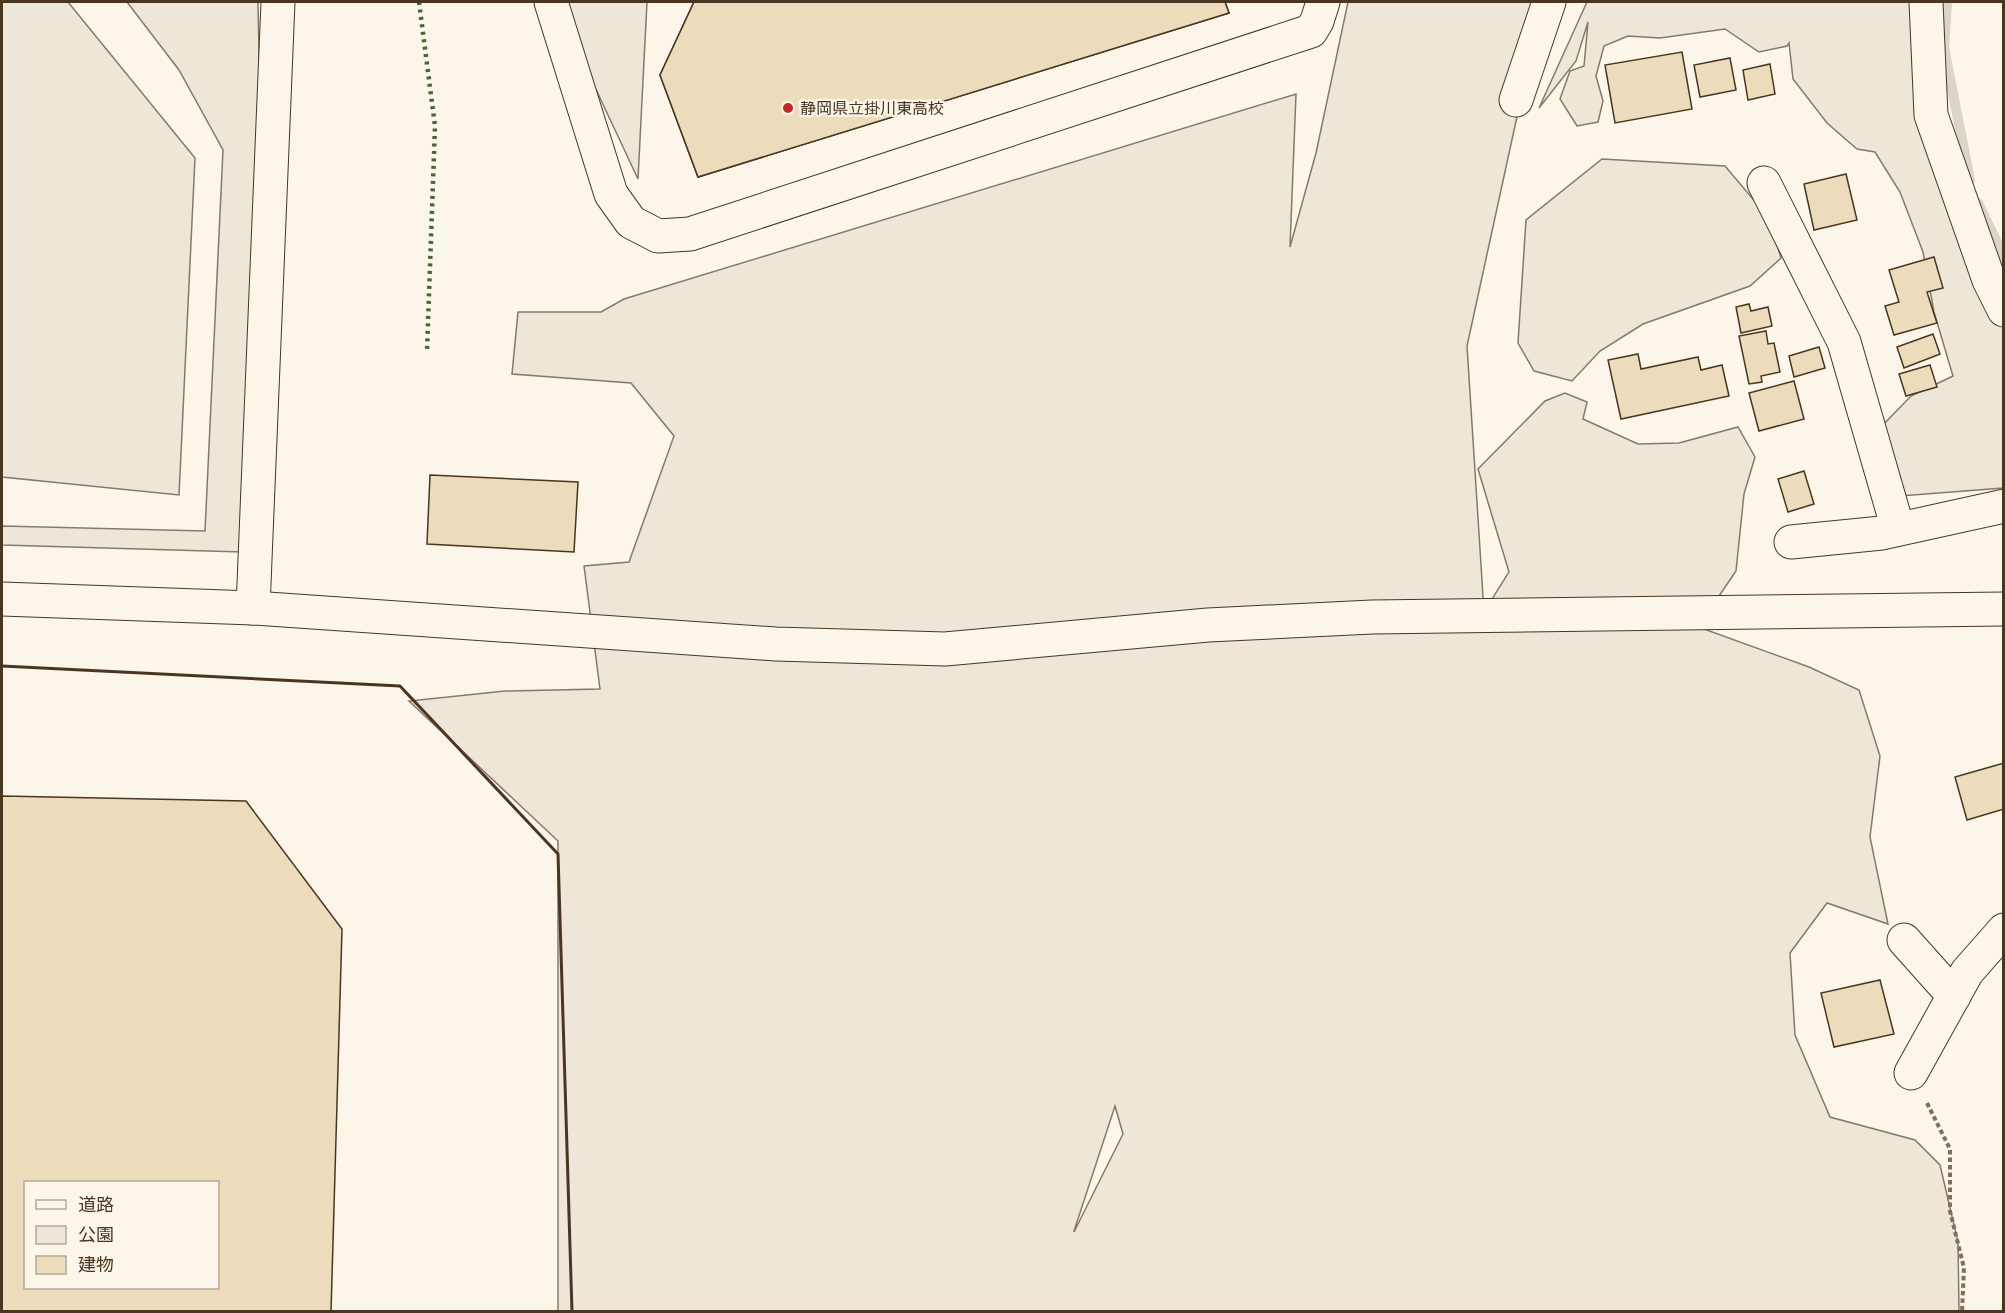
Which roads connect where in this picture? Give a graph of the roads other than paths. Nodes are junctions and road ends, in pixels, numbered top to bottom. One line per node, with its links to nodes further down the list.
1 (278, 2): 13 (street)
2 (551, 2): 3 (street)
3 (1323, 2)
4 (1549, 2): 6 (street)
5 (1926, 2): 8 (street)
6 (1516, 100)
7 (1764, 183): 10 (street)
8 (2004, 310)
9 (2004, 507): 10 (street)
10 (1898, 530): 11 (street)
11 (1791, 542)
12 (2, 598): 13 (street)
13 (253, 608): 14 (street)
14 (2004, 609)
15 (2004, 930): 17 (street)
16 (1904, 940): 17 (street)
17 (1954, 996): 18 (street)
18 (1911, 1073)

